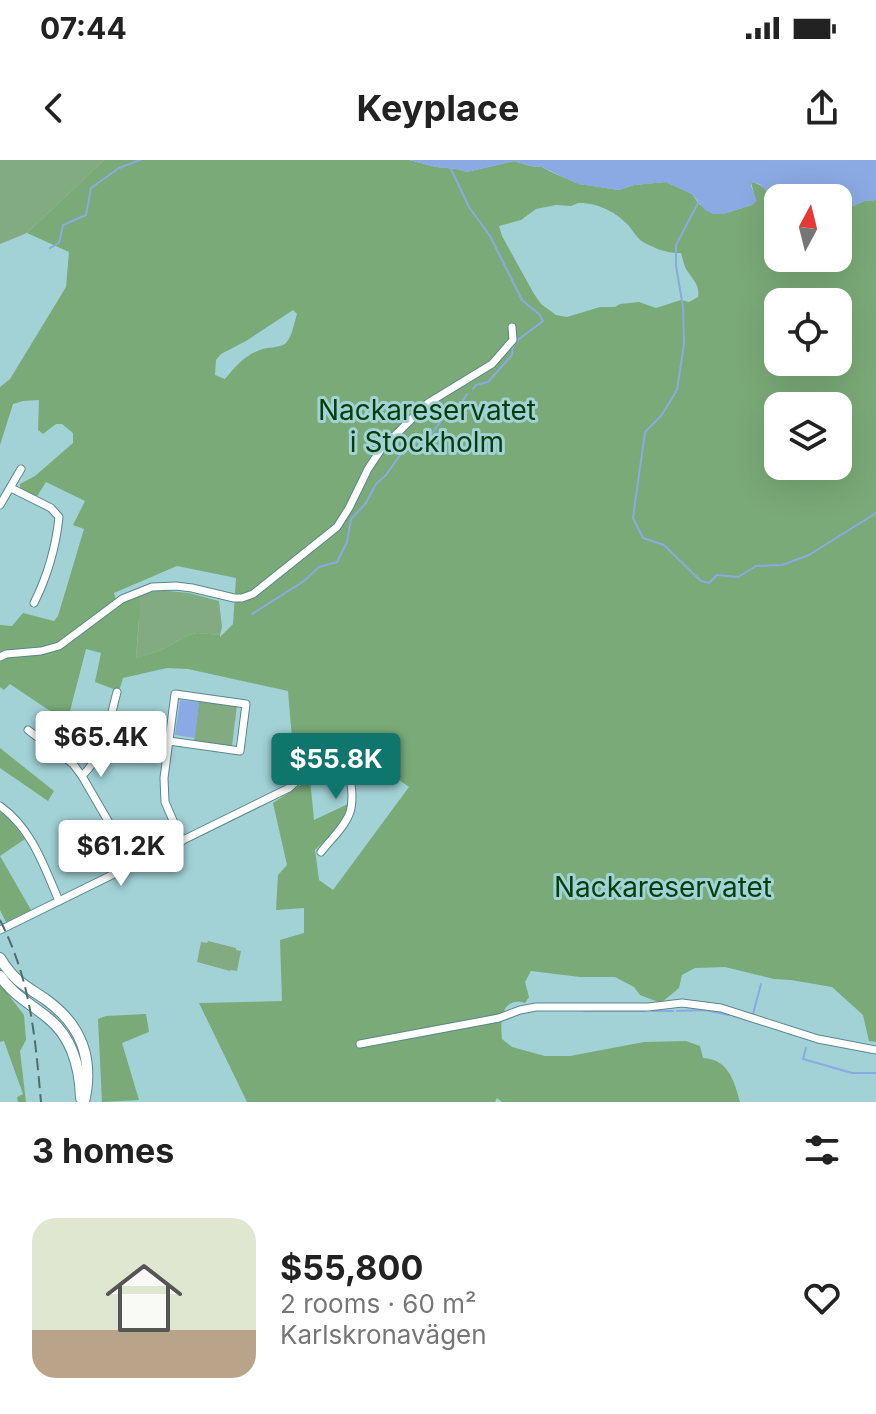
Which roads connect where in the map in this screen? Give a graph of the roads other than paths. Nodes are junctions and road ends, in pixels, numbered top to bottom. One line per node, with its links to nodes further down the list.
1 (512, 327): 6 (street)
2 (21, 469): 3 (street)
3 (11, 488): 4 (street); 5 (street)
4 (0, 505)
5 (34, 603)
6 (0, 657)
7 (117, 692): 10 (street)
8 (28, 730): 10 (street)
9 (169, 741): 9 (street); 12 (street)
10 (82, 776): 14 (street)
11 (0, 806): 15 (street)
12 (182, 841): 13 (street); 14 (street)
13 (321, 852)
14 (133, 864): 15 (street)
15 (59, 901): 16 (street)
16 (0, 930)
17 (0, 958): 21 (street)
18 (0, 976): 21 (street)
19 (360, 1044): 20 (street)
20 (876, 1050)
21 (83, 1102)

